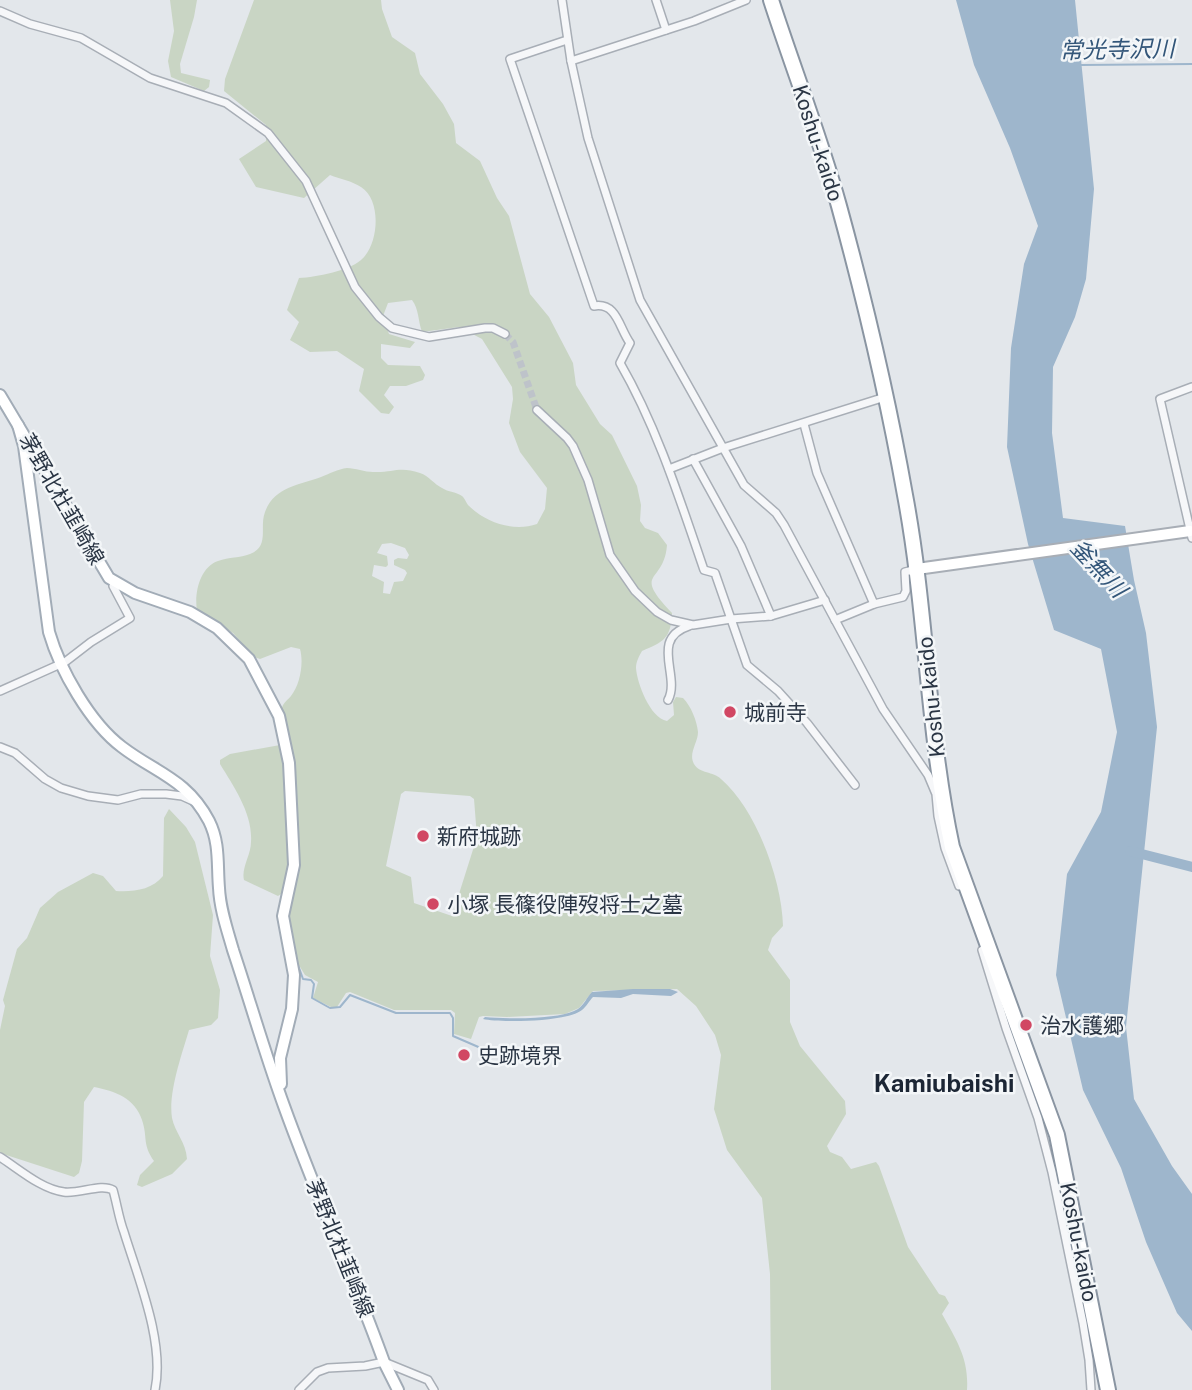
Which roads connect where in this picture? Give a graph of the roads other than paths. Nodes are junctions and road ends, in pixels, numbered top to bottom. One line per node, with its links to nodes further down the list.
1 (562, 0): 7 (street)
2 (656, 0): 6 (street)
3 (746, 0): 6 (street)
4 (771, 0): 12 (highway, Koshu-kaido)
5 (0, 11): 9 (street)
6 (666, 30): 8 (street)
7 (567, 40): 8 (street); 18 (street)
8 (571, 61): 16 (street)
9 (505, 334)
10 (1192, 387): 19 (street)
11 (0, 395): 15 (main road, 茅野北杜韮崎線)
12 (885, 397): 14 (street); 20 (highway, Koshu-kaido)
13 (537, 410): 27 (street)
14 (804, 424): 16 (street); 23 (street)
15 (18, 425): 21 (main road, 茅野北杜韮崎線); 28 (main road, 茅野北杜韮崎線)
16 (723, 448): 17 (street); 22 (street)
17 (693, 459): 18 (street); 24 (street)
18 (669, 469): 25 (street)
19 (1187, 534): 20 (main road)
20 (920, 568): 23 (street); 34 (highway, Koshu-kaido)
21 (114, 583): 28 (street); 36 (main road, 茅野北杜韮崎線)
22 (825, 600): 24 (street); 26 (street)
23 (874, 604): 26 (street)
24 (771, 616): 25 (street)
25 (731, 619): 27 (street); 32 (street)
26 (835, 620): 34 (street)
27 (693, 625): 30 (street)
28 (60, 664): 29 (street); 33 (main road, 茅野北杜韮崎線)
29 (0, 691)
30 (668, 700)
31 (0, 747): 33 (street)
32 (855, 785)
33 (199, 804): 36 (main road, 茅野北杜韮崎線)
34 (965, 884): 35 (highway, Koshu-kaido)
35 (988, 944): 43 (street); 44 (highway, Koshu-kaido)
36 (284, 1105): 38 (main road, 茅野北杜韮崎線)
37 (0, 1157): 39 (street)
38 (384, 1362): 40 (street); 41 (main road, 茅野北杜韮崎線); 42 (street)
39 (155, 1390)
40 (299, 1390)
41 (398, 1390)
42 (434, 1390)
43 (1091, 1390)
44 (1108, 1390)

